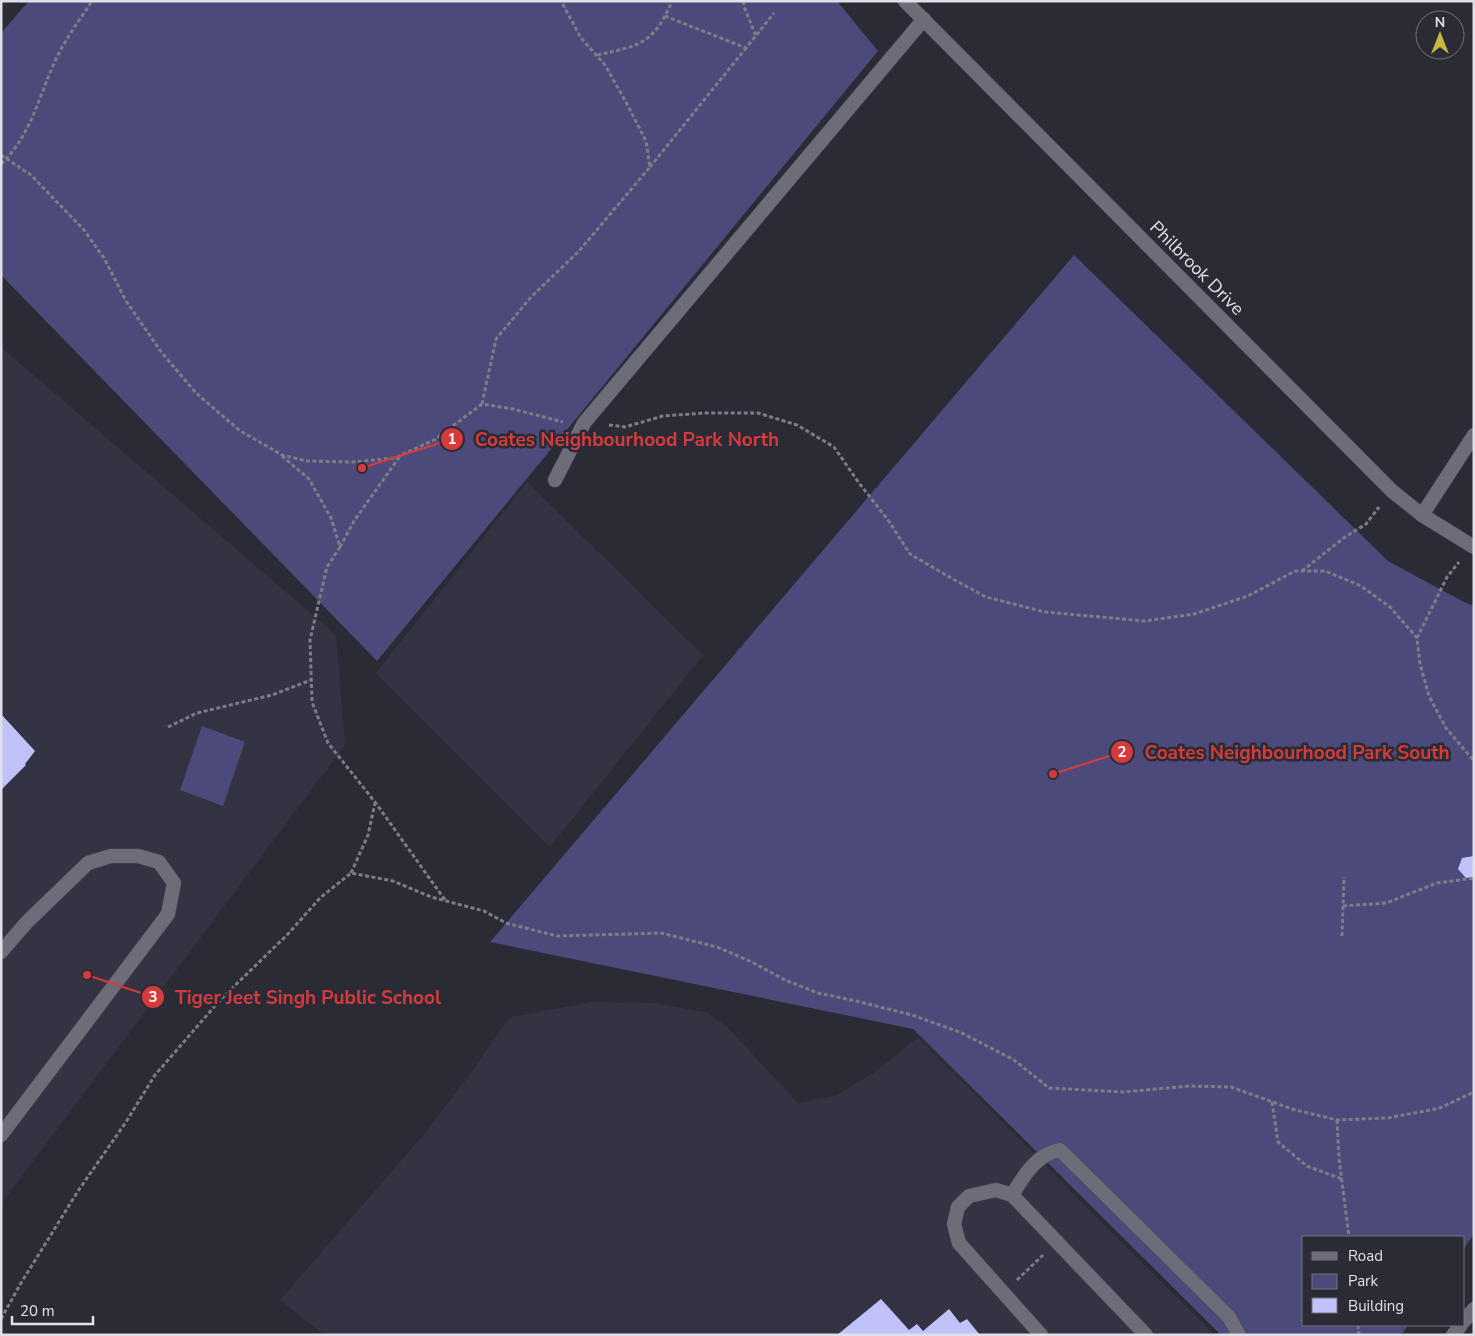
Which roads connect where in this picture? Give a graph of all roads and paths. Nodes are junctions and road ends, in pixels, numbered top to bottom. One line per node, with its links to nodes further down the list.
1 (92, 1): 13 (path)
2 (561, 1): 11 (path)
3 (672, 1): 7 (path)
4 (743, 1): 9 (path)
5 (905, 1): 8 (street, Philbrook Drive)
6 (774, 13): 9 (path)
7 (666, 16): 10 (path); 11 (path)
8 (924, 19): 17 (street); 22 (street, Philbrook Drive)
9 (756, 36): 10 (path)
10 (746, 48): 15 (path)
11 (597, 55): 15 (path)
12 (1, 155): 13 (path)
13 (7, 158): 14 (path); 19 (path)
14 (1, 164)
15 (650, 167): 16 (path)
16 (482, 404): 17 (path); 20 (path)
17 (584, 422): 21 (street); 26 (path)
18 (1474, 435): 23 (street)
19 (282, 456): 20 (path); 25 (path)
20 (400, 456): 25 (path)
21 (555, 480)
22 (1392, 491): 23 (street, Philbrook Drive); 26 (path)
23 (1422, 516): 24 (street, Philbrook Drive)
24 (1473, 546): 27 (path)
25 (340, 547): 28 (path)
26 (1302, 570): 27 (path)
27 (1417, 638): 30 (path)
28 (311, 680): 29 (path); 31 (path)
29 (168, 727)
30 (1474, 761)
31 (375, 802): 32 (path); 35 (path)
32 (351, 873): 35 (path); 49 (path)
33 (1344, 877): 36 (path)
34 (1474, 878): 36 (path)
35 (445, 901): 40 (path)
36 (1343, 906): 37 (path)
37 (1342, 936)
38 (1, 952): 42 (street)
39 (1474, 1092): 41 (path)
40 (1272, 1102): 41 (path); 43 (path)
41 (1337, 1120): 43 (path)
42 (1, 1135)
43 (1342, 1179): 45 (path)
44 (1012, 1196): 46 (street); 47 (street); 53 (street)
45 (1349, 1236)
46 (1058, 1242): 47 (path); 52 (street)
47 (1004, 1292): 51 (street)
48 (1474, 1308): 50 (street)
49 (1, 1319)
50 (1465, 1320)
51 (1041, 1335)
52 (1146, 1335)
53 (1240, 1335)

